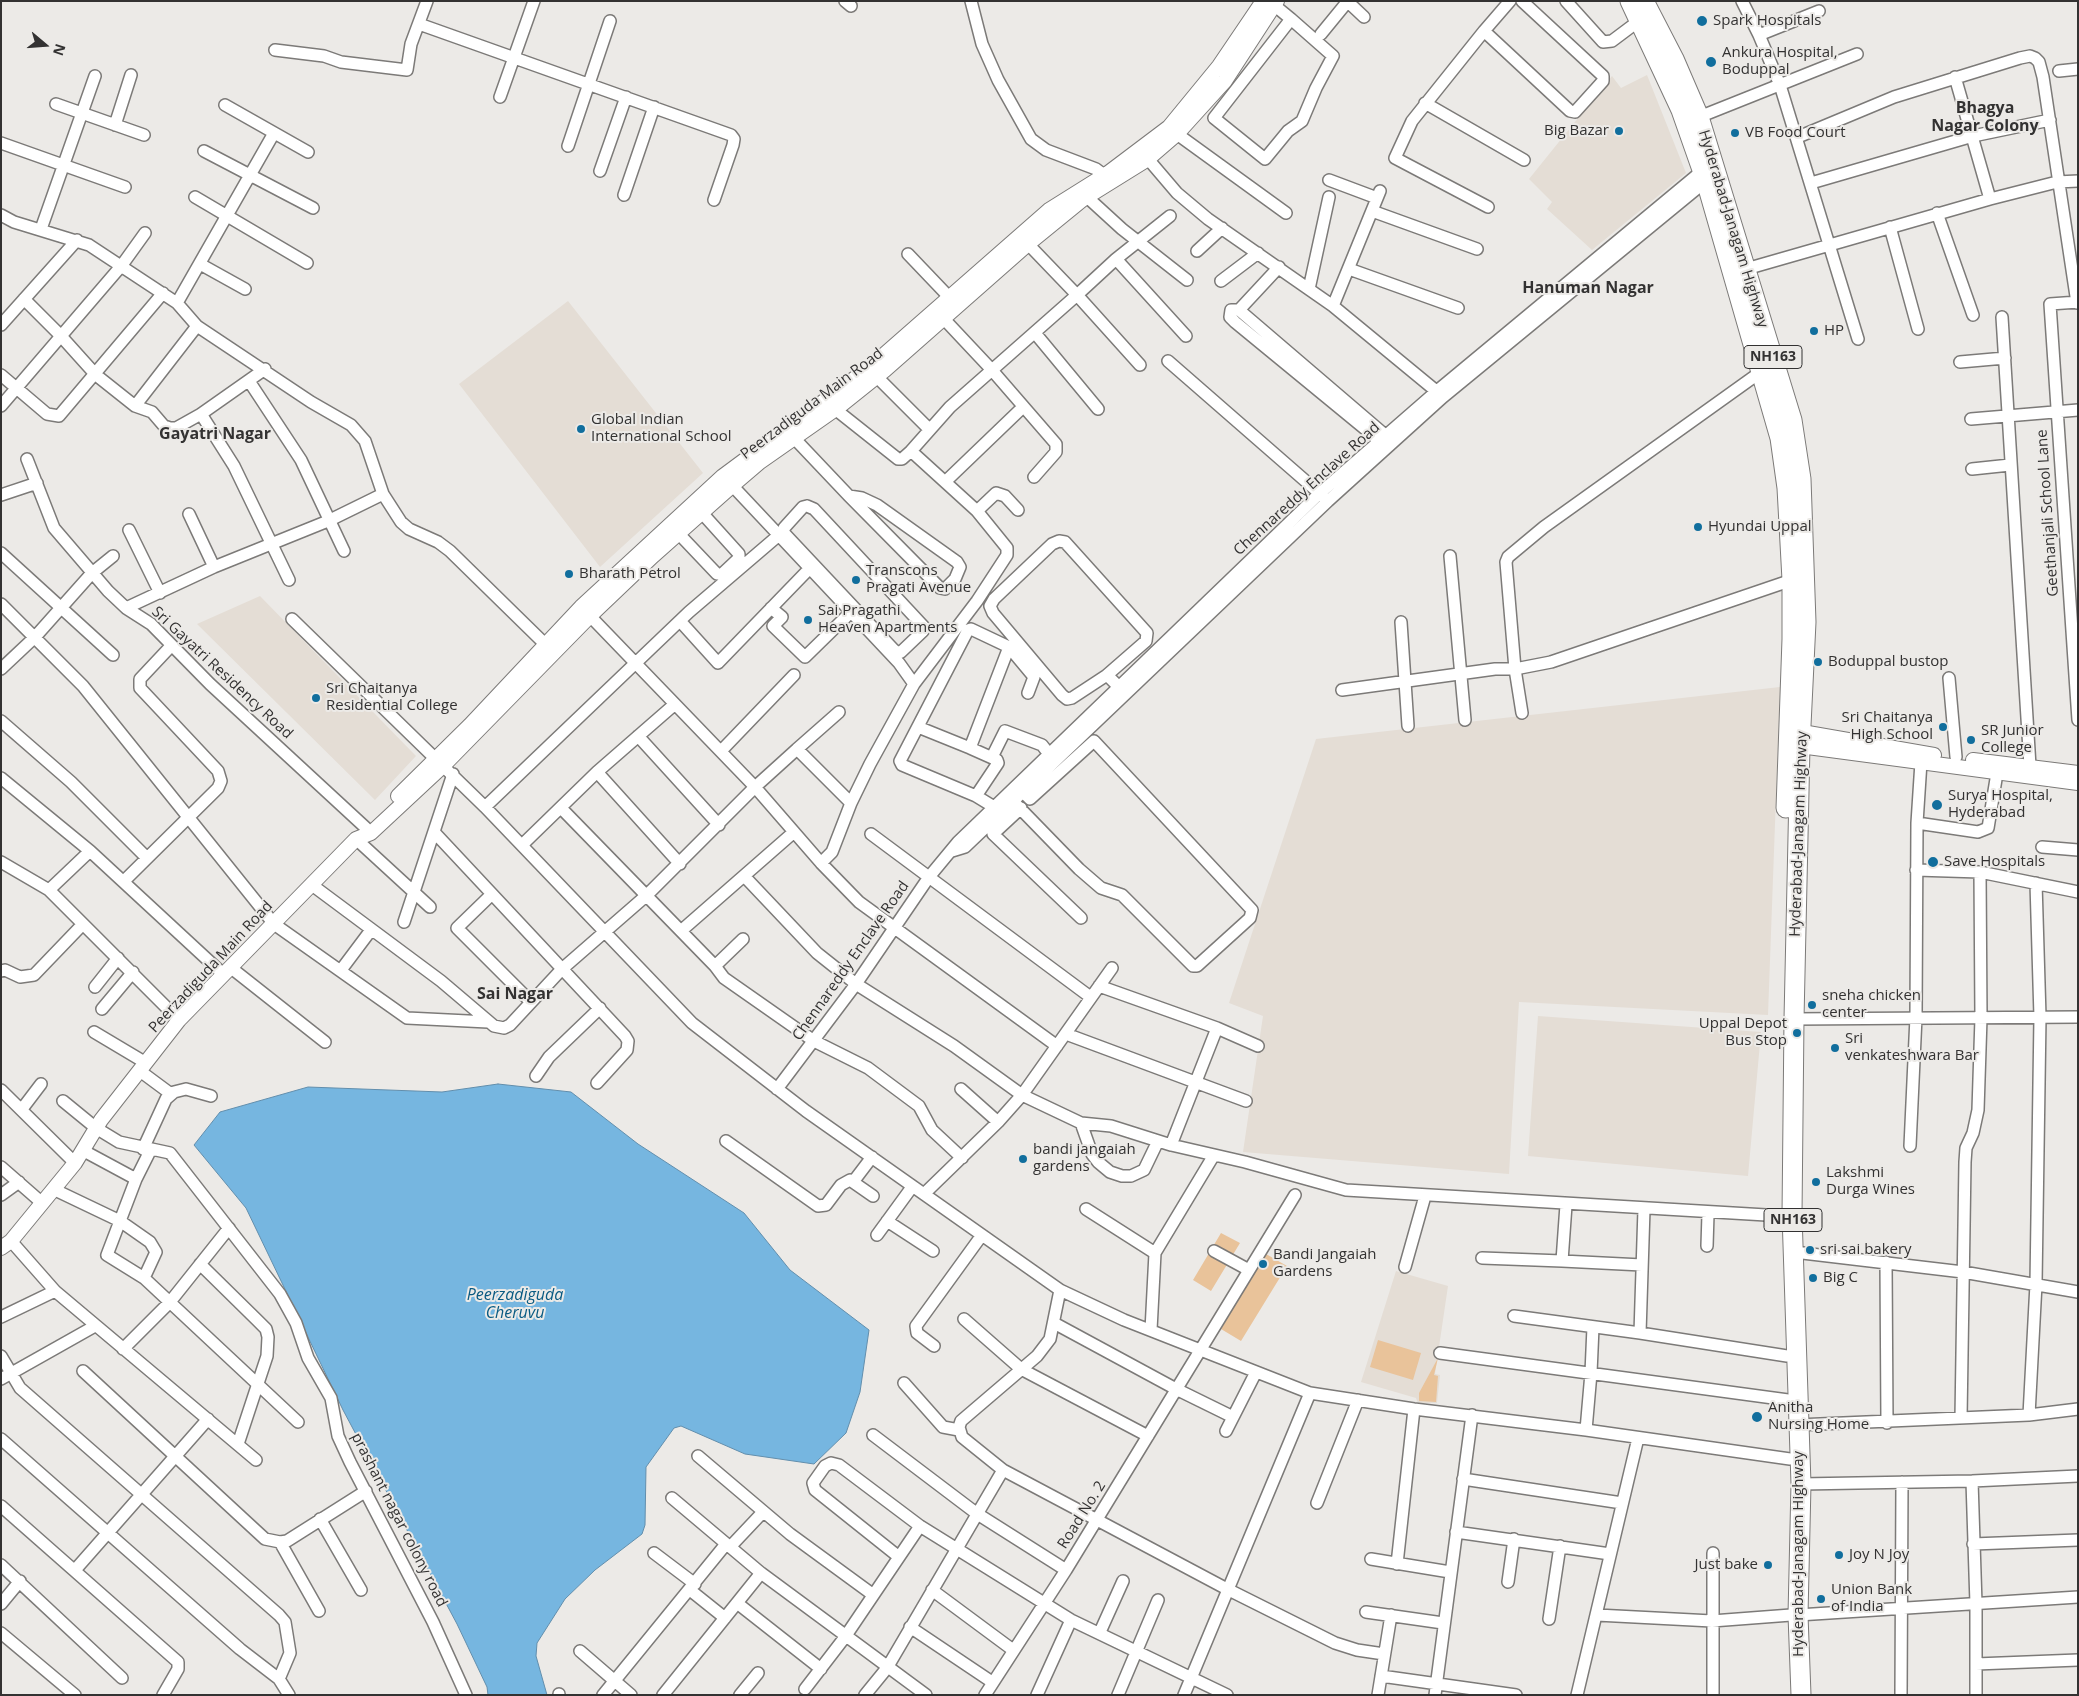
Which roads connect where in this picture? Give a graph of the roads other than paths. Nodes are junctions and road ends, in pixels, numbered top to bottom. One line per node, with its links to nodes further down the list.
1 (427, 1): 15 (street)
2 (534, 1): 21 (street)
3 (971, 1): 53 (street)
4 (1347, 1): 12 (street); 17 (street)
5 (1510, 1): 16 (street)
6 (1522, 1): 16 (street)
7 (1566, 1): 10 (street)
8 (1742, 1): 18 (street)
9 (1272, 3): 13 (street); 40 (street, Peerzadiguda Main Road); 53 (street, Peerzadiguda Main Road)
10 (1643, 11): 36 (highway, Hyderabad-Janagam Highway / NH163); 54 (highway, Hyderabad-Janagam Highway / NH163)
11 (1819, 11): 18 (street)
12 (1364, 18)
13 (1291, 19): 13 (street)
14 (610, 21): 27 (street)
15 (419, 24): 19 (street); 21 (street)
16 (1484, 30): 31 (street)
17 (1321, 34)
18 (1759, 35): 28 (street)
19 (275, 50)
20 (1857, 54): 28 (street)
21 (514, 58): 27 (street); 29 (street)
22 (2078, 69): 23 (street)
23 (2059, 71)
24 (131, 75): 38 (street)
25 (95, 76): 35 (street)
26 (1955, 78): 37 (street); 42 (street); 43 (street)
27 (589, 84): 30 (street); 45 (street)
28 (1780, 85): 36 (street); 43 (street)
29 (500, 97)
30 (626, 97): 34 (street); 51 (street)
31 (1425, 103): 49 (street); 66 (street)
32 (56, 104): 35 (street)
33 (225, 105): 39 (street)
34 (654, 107): 60 (street); 65 (street)
35 (82, 113): 38 (street); 50 (street)
36 (1699, 117): 91 (highway, Hyderabad-Janagam Highway / NH163)
37 (2050, 120): 42 (street); 57 (street)
38 (115, 125): 41 (street)
39 (274, 133): 47 (street); 52 (street)
40 (1178, 134): 48 (street, Peerzadiguda Main Road); 69 (street)
41 (144, 135)
42 (1973, 136): 58 (street); 64 (street)
43 (1798, 137): 58 (street)
44 (1, 143): 50 (street)
45 (568, 146)
46 (204, 151): 52 (street)
47 (308, 152)
48 (1148, 159): 53 (street, Peerzadiguda Main Road); 75 (street)
49 (1524, 160)
50 (63, 166): 59 (street); 76 (street)
51 (600, 171)
52 (252, 175): 67 (street); 73 (street)
53 (1108, 176): 62 (street, Peerzadiguda Main Road); 99 (street, Peerzadiguda Main Road)
54 (1704, 176): 121 (highway, Hyderabad-Janagam Highway / NH163); 127 (street, Chennareddy Enclave Road)
55 (1329, 180): 68 (street)
56 (2078, 181): 57 (street)
57 (2057, 182): 64 (street); 102 (street)
58 (1811, 184): 81 (street)
59 (124, 187)
60 (624, 196)
61 (194, 197): 73 (street)
62 (1087, 197): 79 (street); 80 (street, Peerzadiguda Main Road)
63 (1329, 197): 96 (street)
64 (1990, 199): 70 (street)
65 (714, 200)
66 (1488, 207)
67 (313, 208)
68 (1372, 211): 82 (street); 92 (street)
69 (1286, 213)
70 (1937, 213): 74 (street); 105 (street)
71 (1, 215): 76 (street)
72 (1170, 216): 79 (street)
73 (228, 217): 87 (street); 88 (street)
74 (1890, 227): 81 (street); 110 (street)
75 (1222, 228): 83 (street); 84 (street)
76 (41, 229): 78 (street)
77 (145, 233): 89 (street)
78 (77, 240): 89 (street); 100 (street)
79 (1140, 242): 86 (street); 93 (street)
80 (1028, 244): 98 (street); 107 (street, Peerzadiguda Main Road)
81 (1829, 244): 91 (street); 114 (street)
82 (1477, 249)
83 (1197, 251)
84 (1258, 253): 90 (street); 94 (street)
85 (908, 254): 99 (street)
86 (1116, 259): 98 (street); 113 (street)
87 (306, 263)
88 (200, 264): 95 (street); 101 (street)
89 (122, 266): 97 (street); 112 (street)
90 (1279, 267): 96 (street); 140 (street)
91 (1746, 269): 167 (highway, Hyderabad-Janagam Highway / NH163)
92 (1349, 270): 103 (street); 104 (street)
93 (1187, 280)
94 (1221, 280)
95 (245, 289)
96 (1309, 289): 103 (street)
97 (163, 293): 101 (street); 123 (street)
98 (1077, 295): 111 (street); 118 (street)
99 (950, 298): 146 (street, Peerzadiguda Main Road)
100 (24, 299): 108 (street); 112 (street)
101 (177, 303): 109 (street)
102 (2077, 303): 134 (street, Geethanjali School Lane)
103 (1333, 306): 127 (street)
104 (1458, 308)
105 (1974, 315)
106 (2002, 317): 115 (street)
107 (944, 319): 120 (street); 124 (street, Peerzadiguda Main Road)
108 (1, 325)
109 (197, 326): 119 (street); 129 (street)
110 (1918, 329)
111 (1035, 333): 120 (street); 132 (street)
112 (60, 335): 123 (street); 126 (street)
113 (1186, 336)
114 (1858, 339)
115 (2005, 358): 117 (street); 136 (street)
116 (1168, 361): 152 (street)
117 (1960, 362)
118 (1140, 365)
119 (265, 369): 125 (street); 149 (street)
120 (991, 369): 130 (street); 138 (street)
121 (1762, 371): 167 (highway, Hyderabad-Janagam Highway / NH163); 191 (street)
122 (1, 375): 126 (street)
123 (96, 375): 126 (street); 129 (street)
124 (877, 377): 131 (street, Peerzadiguda Main Road); 138 (street)
125 (249, 380): 135 (street); 157 (street)
126 (16, 389): 128 (street)
127 (1440, 394): 140 (street, Chennareddy Enclave Road)
128 (1, 406)
129 (135, 406): 135 (street)
130 (1023, 407): 145 (street); 147 (street)
131 (836, 409): 139 (street, Peerzadiguda Main Road); 141 (street)
132 (1098, 409)
133 (2078, 410): 134 (street)
134 (2056, 411): 136 (street); 161 (street, Geethanjali School Lane)
135 (202, 414): 162 (street)
136 (2008, 415): 137 (street); 143 (street)
137 (1971, 419)
138 (929, 429): 141 (street)
139 (794, 438): 146 (street, Peerzadiguda Main Road); 151 (street)
140 (1387, 442): 152 (street, Chennareddy Enclave Road)
141 (911, 451): 147 (street)
142 (27, 458): 148 (street, Sri Gayatri Residency Road)
143 (2010, 465): 144 (street); 221 (street)
144 (1972, 469)
145 (1034, 477)
146 (728, 480): 155 (street, Peerzadiguda Main Road); 159 (street); 184 (street, Peerzadiguda Main Road)
147 (946, 481): 154 (street)
148 (37, 483): 150 (street); 170 (street, Sri Gayatri Residency Road)
149 (383, 494): 157 (street); 184 (street)
150 (1, 495)
151 (849, 496): 151 (street)
152 (1324, 497): 199 (street, Chennareddy Enclave Road)
153 (1018, 510): 154 (street)
154 (977, 511): 198 (street)
155 (702, 513): 160 (street, Peerzadiguda Main Road); 160 (street)
156 (189, 514): 168 (street)
157 (328, 521): 162 (street); 163 (street)
158 (129, 530): 173 (street)
159 (781, 531): 159 (street); 169 (street); 181 (street)
160 (679, 534): 179 (street, Peerzadiguda Main Road)
161 (2072, 537): 187 (street, Geethanjali School Lane)
162 (271, 542): 168 (street); 171 (street)
163 (344, 552)
164 (1, 553): 175 (street)
165 (113, 556): 170 (street)
166 (1450, 556): 195 (street)
167 (1797, 556): 172 (highway, Hyderabad-Janagam Highway / NH163); 212 (highway, Hyderabad-Janagam Highway / NH163)
168 (214, 567): 173 (street)
169 (810, 568): 177 (street); 178 (street)
170 (92, 573): 175 (street); 176 (street, Sri Gayatri Residency Road)
171 (289, 580)
172 (1792, 580): 191 (street); 317 (highway, Hyderabad-Janagam Highway / NH163)
173 (160, 593): 176 (street)
174 (1, 604): 183 (street)
175 (60, 608): 183 (street); 188 (street)
176 (126, 608): 185 (street, Sri Gayatri Residency Road)
177 (772, 608): 178 (street); 181 (street)
178 (851, 612): 198 (street)
179 (590, 616): 189 (street); 192 (street, Peerzadiguda Main Road)
180 (292, 619): 220 (street)
181 (680, 621): 189 (street)
182 (1401, 622): 197 (street)
183 (35, 637): 190 (street); 235 (street)
184 (546, 645): 192 (street, Peerzadiguda Main Road)
185 (171, 646): 235 (street); 240 (street, Sri Gayatri Residency Road)
186 (1010, 648): 201 (street); 210 (street); 213 (street)
187 (2076, 650): 207 (street, Geethanjali School Lane)
188 (113, 655)
189 (636, 663): 202 (street); 232 (street)
190 (1, 669)
191 (1515, 670): 195 (street); 204 (street)
192 (529, 671): 220 (street, Peerzadiguda Main Road)
193 (794, 675): 215 (street)
194 (1107, 675): 194 (street); 199 (street)
195 (1460, 675): 197 (street); 206 (street)
196 (1949, 678): 218 (street)
197 (1404, 682): 200 (street); 209 (street)
198 (914, 684): 231 (street)
199 (1122, 690): 208 (street, Chennareddy Enclave Road)
200 (1342, 690)
201 (1028, 693)
202 (675, 704): 211 (street); 215 (street)
203 (839, 712): 214 (street)
204 (1522, 713)
205 (1, 720): 246 (street)
206 (1465, 720)
207 (2078, 720)
208 (1086, 724): 216 (street, Chennareddy Enclave Road); 228 (street, Chennareddy Enclave Road)
209 (1408, 726)
210 (918, 727): 213 (street); 229 (street)
211 (638, 736): 222 (street); 237 (street)
212 (1801, 739): 218 (street); 219 (street); 291 (highway, Hyderabad-Janagam Highway / NH163)
213 (970, 748): 217 (street)
214 (797, 749): 227 (street); 231 (street)
215 (720, 751): 227 (street)
216 (1049, 754): 217 (street); 228 (street, Chennareddy Enclave Road)
217 (992, 757): 229 (street)
218 (1956, 757): 221 (street)
219 (1921, 762): 223 (street); 236 (street)
220 (444, 766): 232 (street); 238 (street); 240 (street, Peerzadiguda Main Road)
221 (2030, 766): 224 (street)
222 (597, 772): 233 (street); 249 (street)
223 (1997, 773): 226 (street); 236 (street)
224 (2078, 773)
225 (1, 778): 245 (street)
226 (2078, 783)
227 (755, 787): 237 (street); 239 (street)
228 (1023, 792): 230 (street, Chennareddy Enclave Road); 230 (street)
229 (976, 796): 234 (street)
230 (1013, 801): 234 (street, Chennareddy Enclave Road); 263 (street)
231 (851, 803): 248 (street)
232 (486, 807): 242 (street)
233 (561, 808): 242 (street); 261 (street)
234 (998, 809): 253 (street, Chennareddy Enclave Road)
235 (186, 817): 246 (street); 266 (street)
236 (1917, 823): 250 (street)
237 (719, 825): 249 (street)
238 (434, 832): 259 (street); 260 (street)
239 (794, 832): 248 (street); 252 (street)
240 (362, 834): 256 (street, Peerzadiguda Main Road); 259 (street, Sri Gayatri Residency Road)
241 (871, 834): 253 (street)
242 (522, 845): 270 (street)
243 (2042, 847): 244 (street)
244 (2078, 850)
245 (90, 851): 254 (street); 257 (street)
246 (146, 857): 254 (street)
247 (1, 862): 257 (street)
248 (821, 863): 267 (street)
249 (680, 864): 261 (street)
250 (1916, 870): 251 (street); 287 (street)
251 (1980, 872): 255 (street); 290 (street)
252 (745, 877): 269 (street); 280 (street)
253 (929, 877): 267 (street, Chennareddy Enclave Road); 283 (street)
254 (124, 881): 278 (street)
255 (2036, 883): 258 (street); 288 (street)
256 (312, 885): 266 (street, Peerzadiguda Main Road); 268 (street)
257 (49, 890): 265 (street)
258 (2078, 892)
259 (414, 893): 262 (street, Sri Gayatri Residency Road); 264 (street)
260 (492, 894): 275 (street); 284 (street)
261 (647, 895): 269 (street); 270 (street)
262 (430, 907)
263 (1081, 918)
264 (404, 922)
265 (83, 924): 272 (street); 277 (street)
266 (274, 924): 276 (street); 278 (street, Peerzadiguda Main Road)
267 (893, 928): 280 (street, Chennareddy Enclave Road); 299 (street)
268 (371, 930): 276 (street); 293 (street)
269 (682, 930): 273 (street)
270 (604, 932): 275 (street); 308 (street)
271 (743, 939): 273 (street)
272 (118, 958): 279 (street); 282 (street)
273 (715, 966): 297 (street)
274 (1112, 968): 281 (street)
275 (562, 969): 284 (street); 285 (street)
276 (341, 970): 293 (street)
277 (1, 971)
278 (226, 971): 292 (street, Peerzadiguda Main Road); 298 (street)
279 (133, 972): 286 (street); 292 (street)
280 (856, 984): 297 (street, Chennareddy Enclave Road); 310 (street)
281 (1099, 986): 283 (street); 294 (street)
282 (95, 987)
283 (1089, 996): 296 (street)
284 (532, 1002): 293 (street)
285 (600, 1008): 302 (street); 303 (street)
286 (102, 1009)
287 (1916, 1017): 290 (street); 291 (street); 322 (street)
288 (2040, 1017): 289 (street); 290 (street); 366 (street)
289 (2078, 1017)
290 (1981, 1018): 364 (street)
291 (1794, 1019): 317 (highway, Hyderabad-Janagam Highway / NH163)
292 (179, 1020): 301 (street, Peerzadiguda Main Road)
293 (489, 1022)
294 (1217, 1028): 300 (street); 304 (street)
295 (94, 1032): 301 (street)
296 (1066, 1034): 299 (street); 304 (street)
297 (814, 1041): 308 (street, Chennareddy Enclave Road); 327 (street)
298 (325, 1042)
299 (1057, 1046): 310 (street)
300 (1258, 1046)
301 (143, 1067): 309 (street); 318 (street, Peerzadiguda Main Road)
302 (536, 1076)
303 (597, 1083)
304 (1194, 1083): 312 (street); 321 (street)
305 (41, 1084): 314 (street)
306 (961, 1089): 315 (street)
307 (1, 1090): 314 (street)
308 (776, 1090): 326 (street)
309 (171, 1094): 311 (street); 323 (street)
310 (1022, 1095): 315 (street); 316 (street)
311 (211, 1096)
312 (1246, 1100)
313 (64, 1101): 318 (street, prashant nagar colony road)
314 (22, 1109): 328 (street)
315 (998, 1122): 327 (street)
316 (1081, 1123): 320 (street); 320 (street)
317 (1789, 1123): 345 (highway, Hyderabad-Janagam Highway / NH163)
318 (96, 1128): 323 (street, prashant nagar colony road); 324 (street, Peerzadiguda Main Road)
319 (726, 1141): 332 (street)
320 (1158, 1141): 321 (street)
321 (1171, 1146): 325 (street)
322 (1910, 1146)
323 (147, 1149): 330 (street); 348 (street, prashant nagar colony road)
324 (84, 1151): 328 (street, Peerzadiguda Main Road); 330 (street)
325 (1214, 1155): 339 (street); 356 (street)
326 (872, 1157): 332 (street); 333 (street)
327 (962, 1158): 335 (street)
328 (75, 1163): 334 (street, Peerzadiguda Main Road)
329 (1, 1166): 331 (street)
330 (136, 1180): 346 (street)
331 (19, 1182): 336 (street); 340 (street)
332 (853, 1182): 338 (street)
333 (912, 1187): 335 (street); 347 (street)
334 (53, 1189): 340 (street, Peerzadiguda Main Road); 346 (street)
335 (925, 1193): 350 (street)
336 (1, 1195)
337 (1295, 1195): 363 (street, Road No. 2)
338 (873, 1196)
339 (1425, 1196): 341 (street); 362 (street)
340 (41, 1202): 351 (street, Peerzadiguda Main Road)
341 (1566, 1205): 343 (street); 358 (street)
342 (1086, 1209): 356 (street)
343 (1644, 1209): 344 (street); 361 (street)
344 (1708, 1214): 345 (street); 352 (street)
345 (1788, 1216): 355 (highway, Hyderabad-Janagam Highway / NH163); 384 (highway, Hyderabad-Janagam Highway / NH163)
346 (120, 1221): 365 (street); 365 (street)
347 (887, 1221): 349 (street); 353 (street)
348 (229, 1228): 360 (street); 424 (street, prashant nagar colony road)
349 (876, 1234)
350 (982, 1234): 367 (street); 379 (street)
351 (6, 1244): 368 (street)
352 (1707, 1246)
353 (933, 1250)
354 (1214, 1251): 363 (street)
355 (1794, 1252): 359 (street); 405 (highway, Hyderabad-Janagam Highway / NH163)
356 (1155, 1253): 377 (street)
357 (1482, 1258): 358 (street)
358 (1562, 1261): 361 (street)
359 (1886, 1262): 364 (street); 404 (street)
360 (200, 1264): 370 (street); 391 (street)
361 (1642, 1265): 378 (street)
362 (1406, 1267)
363 (1249, 1270): 381 (street, Road No. 2)
364 (1963, 1272): 366 (street); 401 (street)
365 (144, 1278): 370 (street)
366 (2036, 1284): 369 (street); 399 (street)
367 (1060, 1290): 374 (street); 377 (street)
368 (54, 1291): 372 (street); 375 (street)
369 (2078, 1292)
370 (170, 1302): 380 (street); 391 (street)
371 (1514, 1316): 376 (street)
372 (1, 1317)
373 (964, 1319): 385 (street)
374 (1054, 1323): 385 (street); 392 (street)
375 (95, 1326): 380 (street); 389 (street)
376 (1592, 1327): 378 (street); 388 (street)
377 (1150, 1330): 381 (street)
378 (1640, 1332): 384 (street)
379 (934, 1346)
380 (123, 1349): 402 (street)
381 (1200, 1349): 387 (street); 392 (street, Road No. 2)
382 (1440, 1354): 388 (street)
383 (1, 1356): 389 (street)
384 (1787, 1356): 395 (highway, Hyderabad-Janagam Highway / NH163)
385 (1021, 1369): 406 (street); 410 (street)
386 (83, 1371): 415 (street)
387 (1256, 1372): 393 (street); 400 (street)
388 (1591, 1373): 395 (street); 407 (street)
389 (6, 1376): 425 (street)
390 (904, 1383): 406 (street)
391 (258, 1384): 403 (street); 413 (street)
392 (1176, 1389): 400 (street); 410 (street, Road No. 2)
393 (1310, 1393): 394 (street); 459 (street)
394 (1358, 1400): 397 (street); 427 (street)
395 (1788, 1400): 416 (highway, Hyderabad-Janagam Highway / NH163)
396 (2078, 1408): 399 (street)
397 (1414, 1409): 398 (street); 449 (street)
398 (1472, 1415): 407 (street); 420 (street)
399 (2029, 1415): 401 (street)
400 (1234, 1417): 408 (street)
401 (1961, 1418): 404 (street)
402 (208, 1419): 413 (street); 415 (street)
403 (298, 1422)
404 (1887, 1423): 405 (street)
405 (1798, 1425): 423 (highway, Hyderabad-Janagam Highway / NH163)
406 (959, 1430): 418 (street)
407 (1586, 1430): 411 (street)
408 (1226, 1432)
409 (873, 1435): 431 (street)
410 (1148, 1436): 433 (street, Road No. 2)
411 (1638, 1438): 416 (street); 428 (street)
412 (1, 1439): 435 (street)
413 (238, 1444): 417 (street)
414 (698, 1456): 430 (street)
415 (174, 1457): 425 (street); 439 (street)
416 (1790, 1459): 473 (highway, Hyderabad-Janagam Highway / NH163)
417 (256, 1460)
418 (1003, 1470): 431 (street); 433 (street)
419 (2078, 1476): 421 (street)
420 (1463, 1479): 428 (street); 436 (street)
421 (1972, 1481): 422 (street); 440 (street)
422 (1902, 1482): 423 (street); 469 (street)
423 (1800, 1484): 473 (highway, Hyderabad-Janagam Highway / NH163)
424 (366, 1491): 432 (street); 505 (street, prashant nagar colony road)
425 (142, 1495): 435 (street); 496 (street)
426 (672, 1498): 441 (street)
427 (1317, 1503)
428 (1622, 1503): 446 (street)
429 (1, 1506): 451 (street)
430 (763, 1512): 441 (street); 462 (street)
431 (976, 1513): 443 (street); 452 (street)
432 (320, 1519): 439 (street); 460 (street)
433 (1097, 1520): 452 (street, Road No. 2); 459 (street)
434 (920, 1526): 443 (street); 447 (street); 447 (street)
435 (107, 1532): 451 (street); 496 (street)
436 (1456, 1532): 437 (street); 453 (street)
437 (1514, 1539): 442 (street); 457 (street)
438 (2078, 1540): 440 (street)
439 (280, 1542): 470 (street)
440 (1973, 1544): 468 (street)
441 (728, 1546): 454 (street); 458 (street)
442 (1560, 1546): 446 (street); 476 (street)
443 (956, 1549): 461 (street); 465 (street)
444 (654, 1553): 458 (street)
445 (1714, 1553): 478 (street)
446 (1610, 1554): 472 (street)
447 (899, 1557): 462 (street)
448 (1371, 1559): 449 (street)
449 (1397, 1564): 453 (street)
450 (1, 1565): 455 (street)
451 (75, 1570): 503 (street)
452 (1066, 1570): 465 (street, Road No. 2)
453 (1450, 1572): 479 (street)
454 (760, 1573): 466 (street); 483 (street)
455 (20, 1581): 467 (street); 494 (street)
456 (1123, 1581): 481 (street)
457 (1508, 1582)
458 (692, 1587): 475 (street); 497 (street)
459 (1227, 1589): 487 (street); 495 (street)
460 (361, 1590)
461 (932, 1590): 480 (street); 484 (street)
462 (872, 1594): 483 (street)
463 (2078, 1597): 468 (street)
464 (1158, 1600): 486 (street)
465 (1045, 1602): 477 (street); 484 (street, Road No. 2)
466 (737, 1603): 475 (street); 491 (street)
467 (1, 1604)
468 (1976, 1604): 469 (street); 489 (street)
469 (1901, 1610): 473 (street); 523 (street)
470 (319, 1611)
471 (1366, 1612): 474 (street)
472 (1597, 1615): 478 (street); 519 (street)
473 (1795, 1615): 478 (street); 521 (highway, Hyderabad-Janagam Highway / NH163); 522 (highway, Hyderabad-Janagam Highway / NH163)
474 (1391, 1616): 479 (street); 487 (street)
475 (725, 1618): 508 (street)
476 (1549, 1619)
477 (1070, 1620): 481 (street); 513 (street)
478 (1712, 1621): 520 (street)
479 (1443, 1623): 500 (street)
480 (910, 1627): 490 (street); 498 (street)
481 (1100, 1632): 486 (street)
482 (1, 1633): 502 (street)
483 (845, 1637): 490 (street); 491 (street)
484 (1013, 1650): 498 (street, Road No. 2)
485 (580, 1651): 497 (street)
486 (1138, 1652): 495 (street); 514 (street)
487 (1384, 1654): 493 (street)
488 (2078, 1660): 489 (street)
489 (1976, 1664): 524 (street)
490 (887, 1668): 510 (street); 511 (street)
491 (821, 1670): 499 (street)
492 (758, 1673): 509 (street)
493 (1381, 1676): 500 (street); 517 (street)
494 (122, 1678)
495 (1192, 1678): 515 (street); 516 (street)
496 (279, 1679): 504 (street)
497 (615, 1680): 506 (street); 507 (street)
498 (992, 1682): 512 (street, Road No. 2)
499 (805, 1689)
500 (1436, 1689): 501 (street)
501 (1497, 1694): 518 (street)
502 (75, 1695)
503 (163, 1695)
504 (290, 1695)
505 (466, 1695)
506 (603, 1695)
507 (631, 1695)
508 (663, 1695)
509 (740, 1695)
510 (865, 1695)
511 (926, 1695)
512 (985, 1695)
513 (1037, 1695)
514 (1118, 1695)
515 (1184, 1695)
516 (1226, 1695)
517 (1378, 1695)
518 (1516, 1695)
519 (1577, 1695)
520 (1713, 1695)
521 (1792, 1695)
522 (1801, 1695)
523 (1901, 1695)
524 (1976, 1695)

